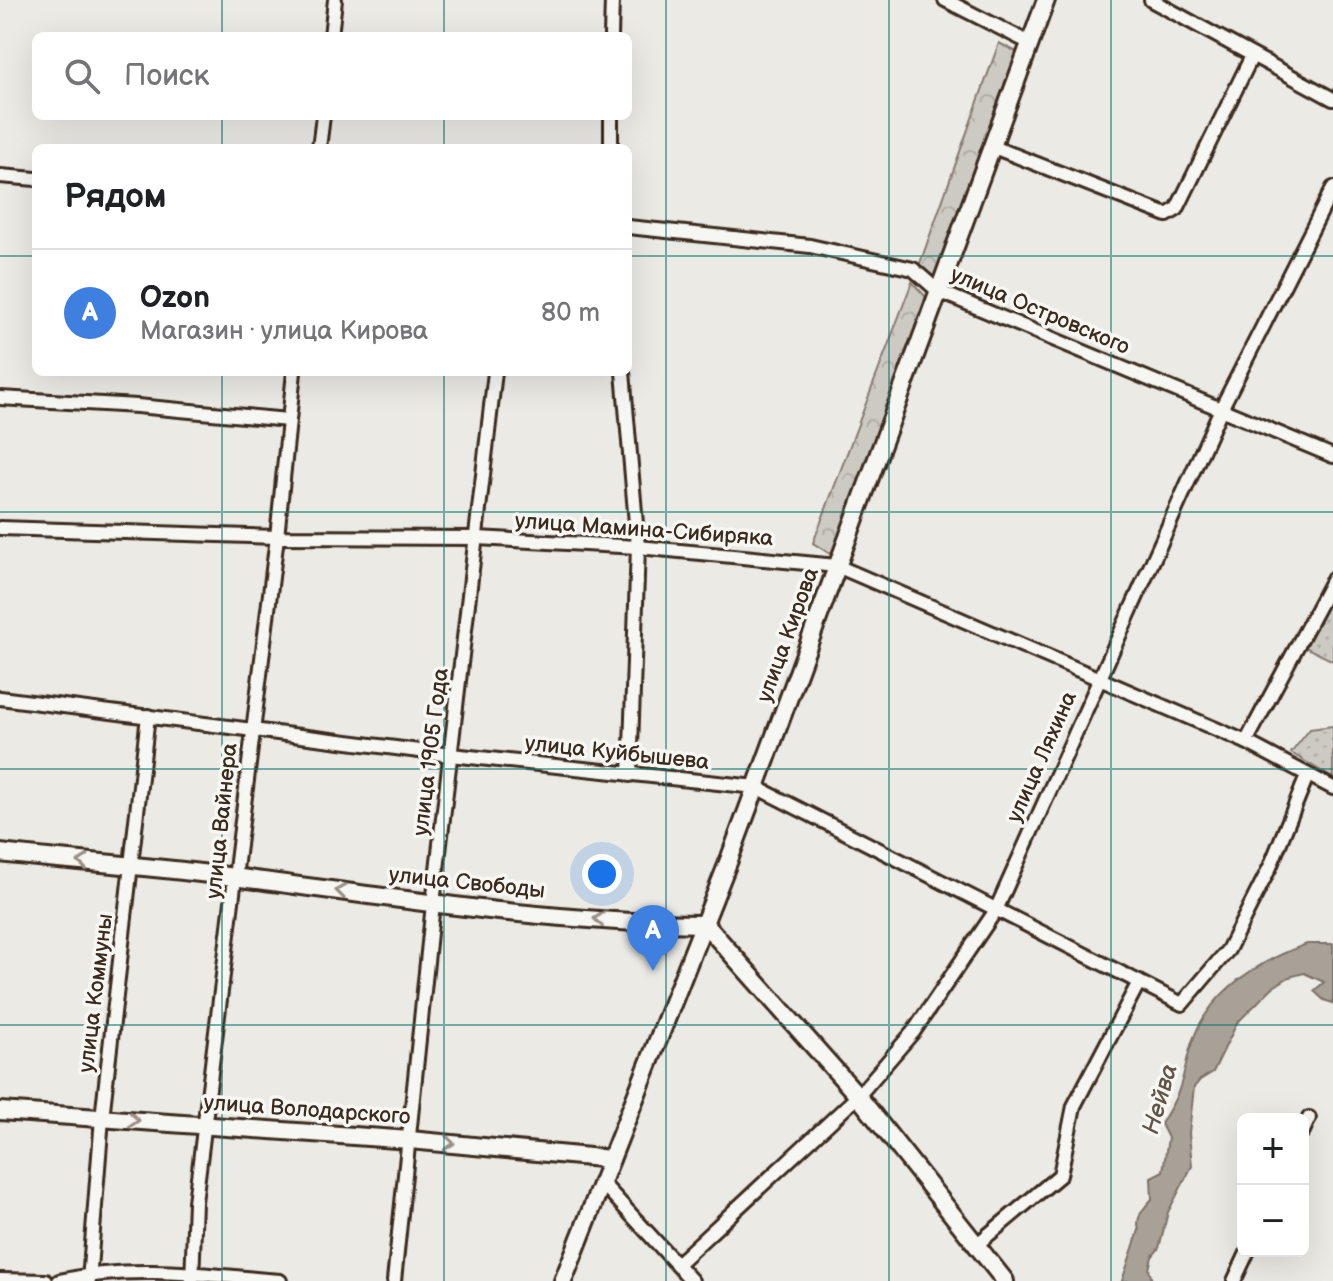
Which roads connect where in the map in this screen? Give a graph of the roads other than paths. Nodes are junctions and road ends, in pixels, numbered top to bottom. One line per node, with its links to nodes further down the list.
1 (335, 0): 6 (street)
2 (612, 0): 7 (street)
3 (945, 0): 8 (street)
4 (1046, 0): 8 (main road, улица Кирова)
5 (1151, 0): 9 (street)
6 (331, 32)
7 (611, 32)
8 (1030, 43): 15 (main road, улица Кирова)
9 (1252, 56): 10 (street); 15 (street)
10 (1333, 99)
11 (322, 120): 13 (street)
12 (611, 120): 14 (street)
13 (320, 144)
14 (611, 144)
15 (991, 146): 20 (main road, улица Кирова)
16 (0, 176): 17 (street)
17 (32, 179)
18 (1333, 188): 25 (street, улица Ляхина)
19 (632, 227): 20 (street, улица Островского)
20 (938, 291): 25 (street, улица Островского); 32 (main road, улица Кирова)
21 (294, 376): 26 (street, улица Вайнера)
22 (495, 376): 30 (street, улица 1905 Года)
23 (623, 376): 31 (street)
24 (0, 398): 26 (street)
25 (1221, 409): 27 (street, улица Островского); 34 (street, улица Ляхина)
26 (288, 420): 29 (street, улица Вайнера)
27 (1333, 456)
28 (0, 528): 29 (street, улица Мамина-Сибиряка)
29 (277, 537): 30 (street, улица Мамина-Сибиряка); 37 (street, улица Вайнера)
30 (477, 538): 31 (street, улица Мамина-Сибиряка); 39 (street, улица 1905 Года)
31 (638, 547): 32 (street, улица Мамина-Сибиряка); 40 (street)
32 (837, 566): 34 (street, улица Мамина-Сибиряка); 42 (main road, улица Кирова)
33 (1333, 579): 38 (street)
34 (1098, 680): 38 (street, улица Мамина-Сибиряка); 48 (street, улица Ляхина)
35 (0, 698): 36 (street, улица Куйбышева)
36 (148, 716): 37 (street, улица Куйбышева); 45 (street, улица Коммуны)
37 (252, 729): 39 (street, улица Куйбышева); 46 (street, улица Вайнера)
38 (1246, 742): 41 (street, улица Мамина-Сибиряка)
39 (451, 755): 40 (street, улица Куйбышева); 47 (street, улица 1905 Года)
40 (630, 775): 42 (street, улица Куйбышева)
41 (1307, 776): 43 (street, улица Мамина-Сибиряка); 50 (street, улица Куйбышева)
42 (756, 787): 48 (street, улица Куйбышева); 49 (main road, улица Кирова)
43 (1333, 788)
44 (0, 853): 45 (main road, улица Свободы, one-way to 44)
45 (131, 867): 46 (main road, улица Свободы); 53 (street, улица Коммуны)
46 (236, 877): 47 (main road, улица Свободы, one-way to 46); 54 (street, улица Вайнера)
47 (433, 904): 49 (main road, улица Свободы, one-way to 47); 55 (street, улица 1905 Года)
48 (996, 910): 50 (street, улица Куйбышева); 51 (street, улица Ляхина)
49 (705, 924): 51 (main road); 56 (main road, улица Кирова)
50 (1139, 982): 58 (street)
51 (858, 1096): 58 (main road); 60 (street, улица Ляхина)
52 (0, 1111): 53 (main road, улица Володарского)
53 (102, 1118): 54 (main road, улица Володарского, one-way to 54); 61 (street, улица Коммуны)
54 (205, 1125): 55 (main road, улица Володарского); 62 (street, улица Вайнера)
55 (410, 1140): 56 (main road, улица Володарского, one-way to 56); 67 (street, улица 1905 Года)
56 (611, 1159): 57 (main road, улица Кирова)
57 (603, 1184): 60 (street); 68 (main road, улица Кирова)
58 (975, 1246): 70 (main road)
59 (1245, 1257): 71 (street)
60 (677, 1264): 69 (street)
61 (89, 1278): 62 (street); 65 (street)
62 (192, 1278): 66 (street)
63 (0, 1280): 64 (street)
64 (46, 1281)
65 (59, 1281)
66 (280, 1281)
67 (394, 1281)
68 (563, 1281)
69 (692, 1281)
70 (1005, 1281)
71 (1234, 1281)

